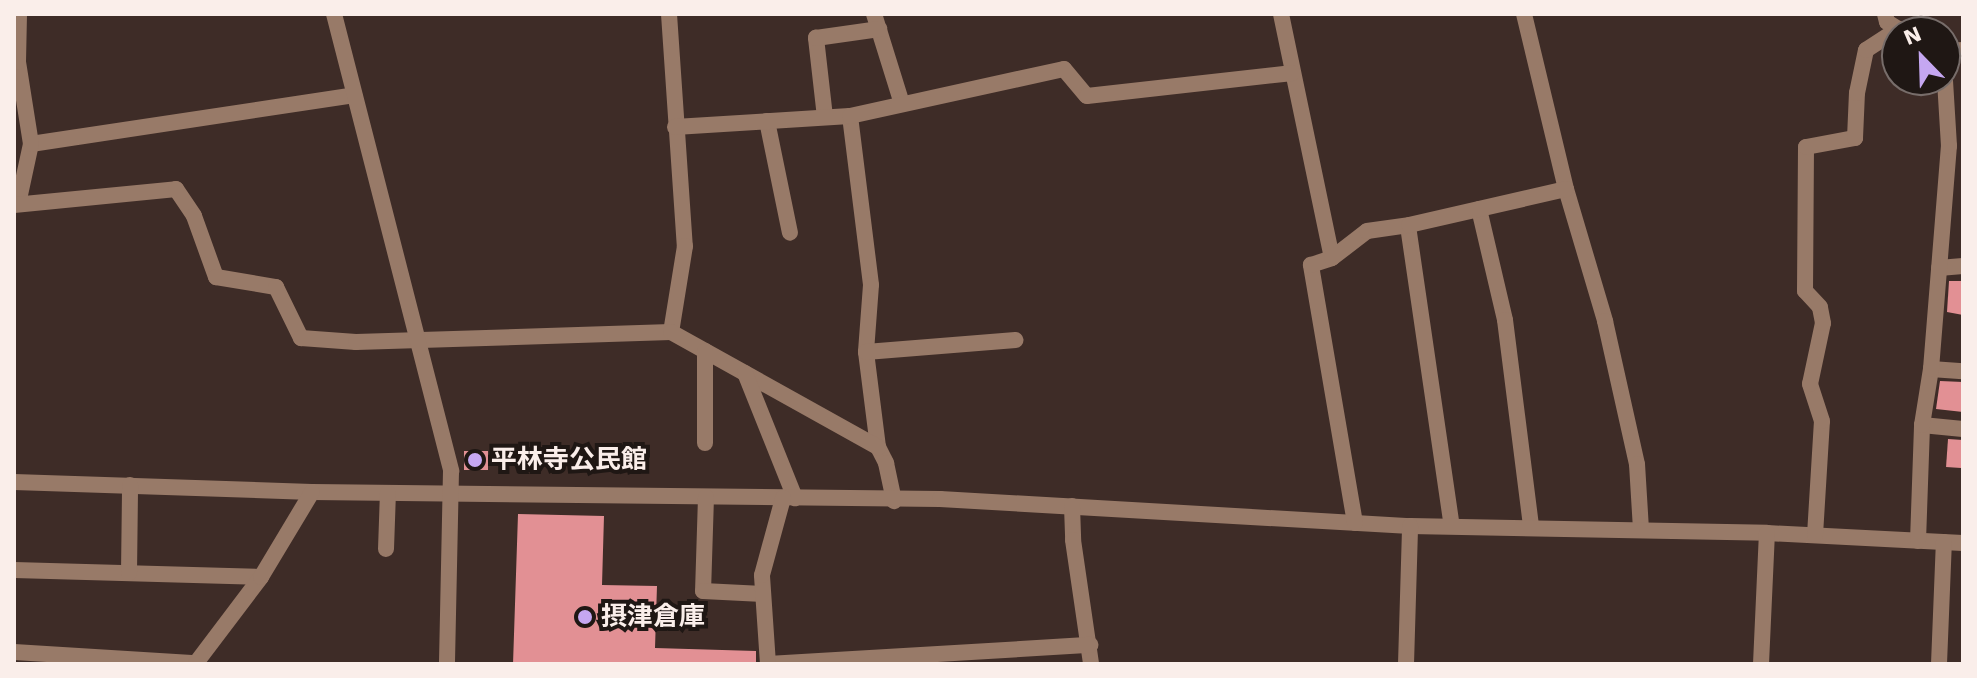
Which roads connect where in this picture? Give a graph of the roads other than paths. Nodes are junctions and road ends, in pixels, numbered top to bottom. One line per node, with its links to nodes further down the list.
1 (19, 14): 16 (street)
2 (334, 14): 9 (street)
3 (669, 14): 15 (street)
4 (1281, 14): 8 (street)
5 (1524, 14): 17 (street)
6 (876, 21): 11 (street); 13 (street)
7 (1881, 43): 52 (street)
8 (1293, 73): 11 (street); 22 (street)
9 (354, 95): 16 (street); 26 (street)
10 (1946, 96): 24 (street)
11 (902, 104): 12 (street)
12 (850, 116): 13 (street); 29 (street)
13 (825, 117): 14 (street)
14 (767, 121): 15 (street); 21 (street)
15 (675, 127): 25 (street)
16 (31, 144): 18 (street)
17 (1566, 189): 19 (street); 50 (street)
18 (16, 205): 26 (street)
19 (1479, 209): 20 (street); 49 (street)
20 (1408, 226): 22 (street); 48 (street)
21 (790, 233)
22 (1332, 258): 46 (street)
23 (1963, 266): 24 (street)
24 (1939, 268): 30 (street)
25 (671, 332): 26 (street); 28 (street)
26 (415, 340): 39 (street)
27 (1016, 340): 29 (street)
28 (705, 351): 32 (street); 35 (street)
29 (866, 352): 36 (street)
30 (1931, 369): 31 (street); 33 (street)
31 (1963, 371)
32 (745, 373): 36 (street); 43 (street)
33 (1922, 425): 34 (street); 53 (street)
34 (1963, 429)
35 (705, 443)
36 (878, 447): 44 (street)
37 (14, 482): 38 (street)
38 (130, 485): 40 (street); 58 (street)
39 (453, 491): 41 (street); 42 (street); 64 (street)
40 (312, 492): 41 (street); 59 (street)
41 (388, 493): 56 (street)
42 (706, 497): 43 (street); 60 (street)
43 (789, 498): 44 (street); 60 (street)
44 (894, 501): 45 (street)
45 (1072, 506): 46 (street); 61 (street)
46 (1355, 523): 47 (street)
47 (1410, 526): 48 (street); 67 (street)
48 (1452, 526): 49 (street)
49 (1531, 527): 50 (street)
50 (1641, 530): 51 (street)
51 (1767, 533): 52 (street); 68 (street)
52 (1815, 535): 53 (street)
53 (1918, 541): 54 (street)
54 (1944, 542): 55 (street); 69 (street)
55 (1963, 543)
56 (386, 549)
57 (14, 570): 58 (street)
58 (129, 573): 59 (street)
59 (261, 577): 62 (street)
60 (763, 594): 65 (street)
61 (1090, 645): 63 (street); 66 (street)
62 (14, 652)
63 (852, 662): 65 (street)
64 (447, 664)
65 (768, 664)
66 (1091, 664)
67 (1406, 664)
68 (1761, 664)
69 (1939, 664)

